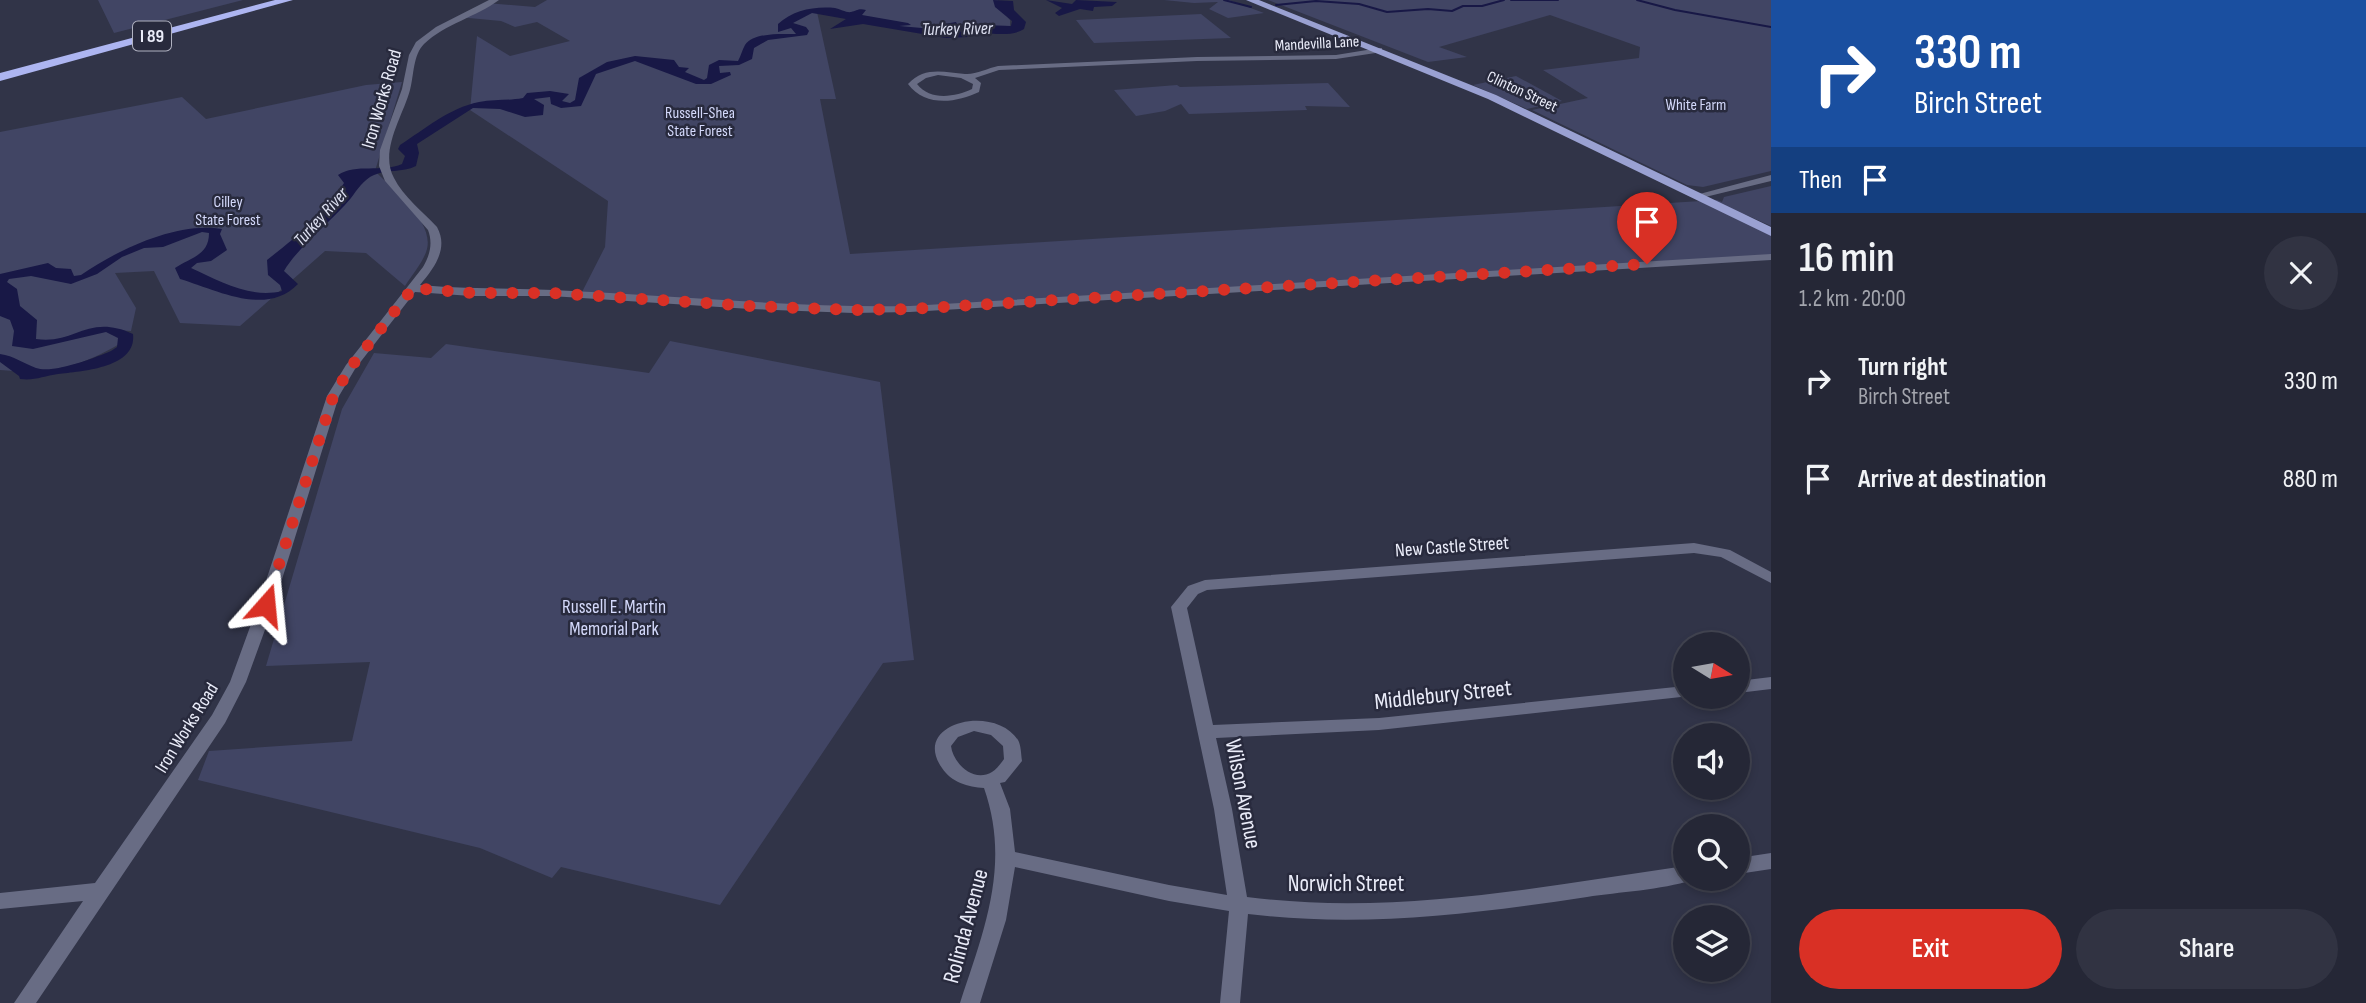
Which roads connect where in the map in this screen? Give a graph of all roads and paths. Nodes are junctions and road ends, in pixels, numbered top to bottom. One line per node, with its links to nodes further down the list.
1 (241, 0): 5 (highway, I 89)
2 (288, 0): 7 (highway, I 89)
3 (495, 0): 13 (street, Iron Works Road)
4 (1251, 0): 6 (main road, Clinton Street)
5 (147, 24)
6 (1379, 50): 8 (street, Mandevilla Lane); 10 (main road, Clinton Street)
7 (0, 77)
8 (968, 77): 8 (street, Mandevilla Lane)
9 (1771, 178): 10 (street)
10 (1697, 196): 11 (main road, Clinton Street)
11 (1771, 232)
12 (1771, 257): 13 (street)
13 (413, 288): 25 (street, Iron Works Road)
14 (1771, 578): 15 (street, New Castle Street)
15 (1184, 598): 19 (street, Wilson Avenue)
16 (1771, 683): 17 (street)
17 (1750, 686)
18 (1673, 693): 19 (street, Middlebury Street)
19 (1206, 732): 27 (street, Wilson Avenue)
20 (990, 780): 21 (street, Rolinda Avenue)
21 (1009, 858): 27 (street, Norwich Street); 29 (street, Rolinda Avenue)
22 (1771, 861): 23 (street)
23 (1750, 864)
24 (1673, 876): 27 (street, Norwich Street)
25 (101, 891): 26 (street); 28 (street, Iron Works Road)
26 (0, 901)
27 (1239, 906): 30 (street, Wilson Avenue)
28 (24, 1003)
29 (970, 1003)
30 (1230, 1003)

